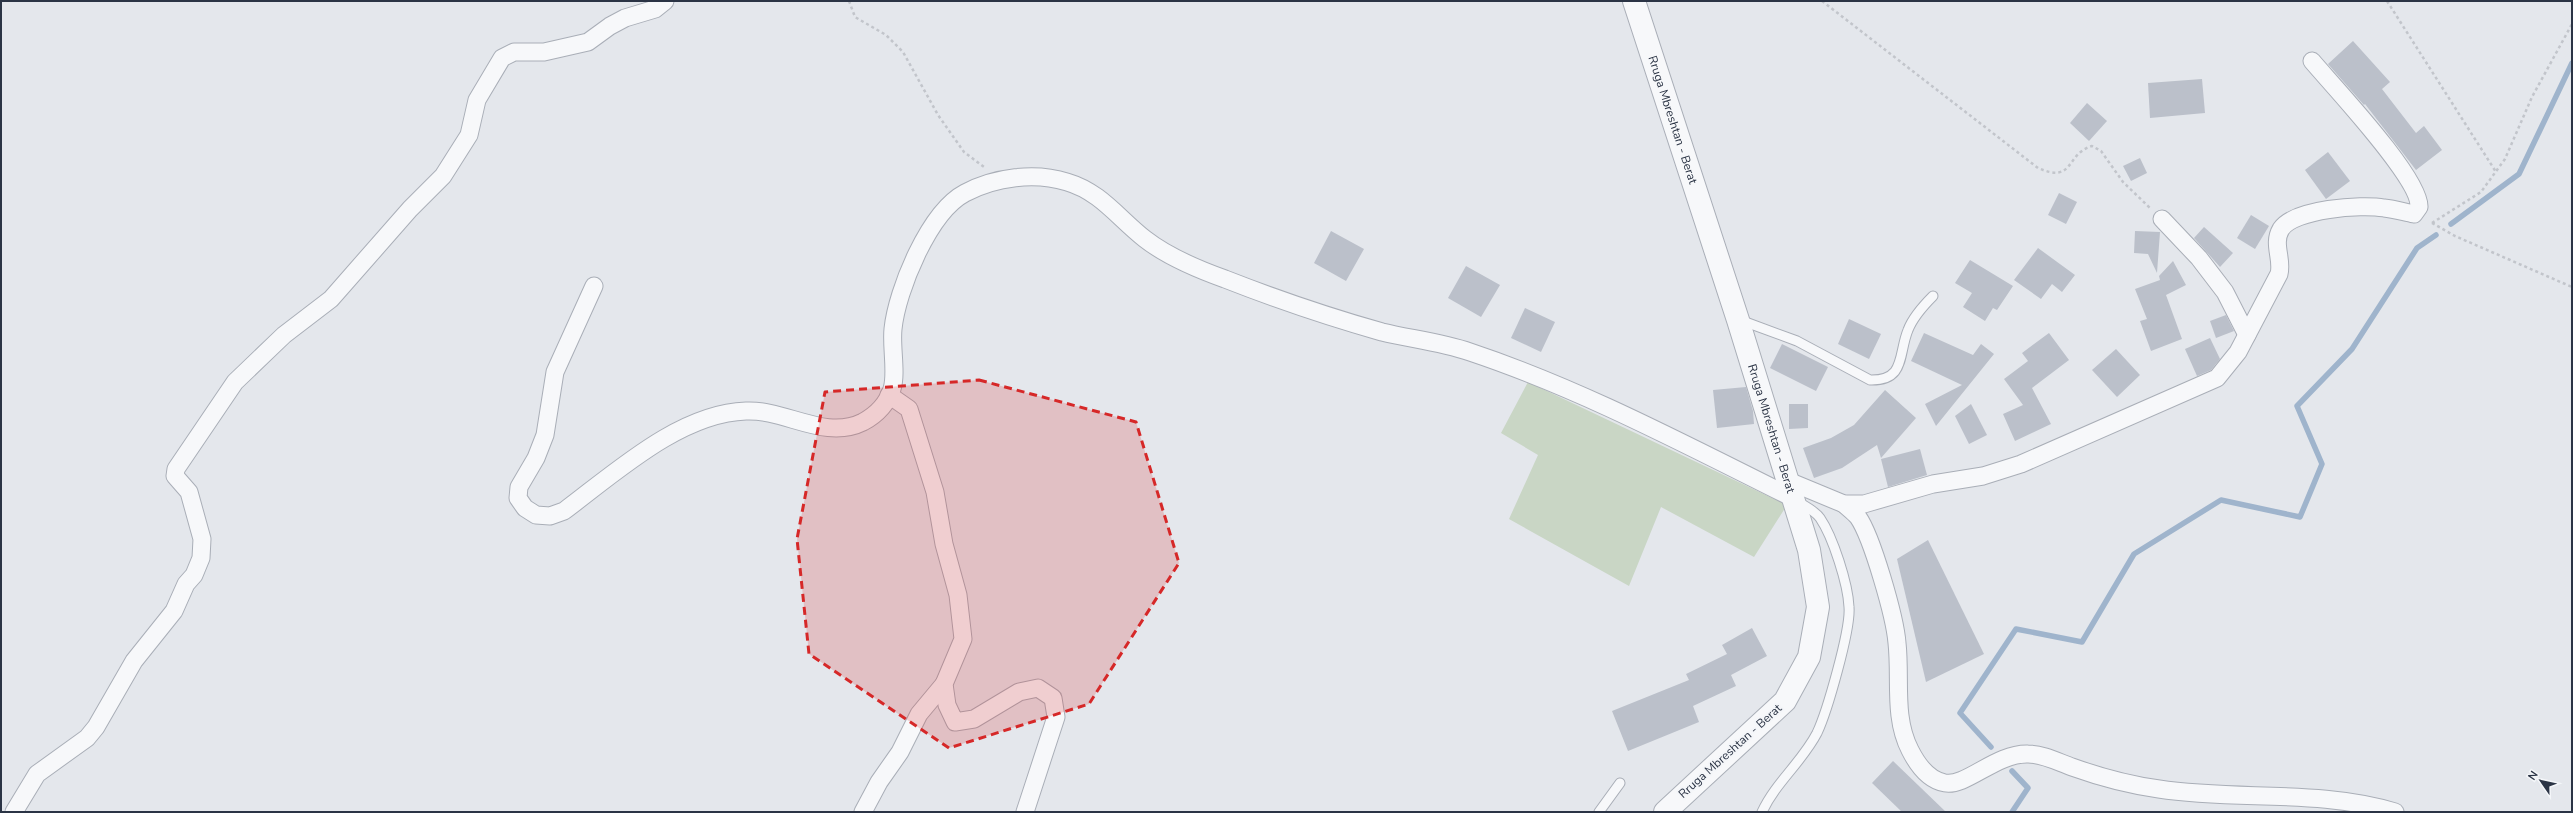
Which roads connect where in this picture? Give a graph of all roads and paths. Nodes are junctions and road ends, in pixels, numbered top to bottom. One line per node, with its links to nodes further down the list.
1 (665, 1): 23 (street)
2 (849, 1): 9 (path)
3 (1634, 1): 16 (street, Rruga Mbreshtan - Berat)
4 (1822, 1): 11 (path)
5 (2388, 1): 8 (path)
6 (2572, 24): 8 (path)
7 (2312, 61): 10 (street)
8 (2496, 172): 12 (path)
9 (1000, 180): 18 (street); 19 (street)
10 (2414, 214): 12 (path); 17 (street)
11 (2162, 219): 17 (street)
12 (2432, 223): 14 (path)
13 (594, 286): 18 (street)
14 (2572, 287)
15 (1933, 296): 16 (lane)
16 (1738, 320): 19 (street, Rruga Mbreshtan - Berat)
17 (2247, 335): 20 (street)
18 (889, 395): 21 (street)
19 (1789, 489): 20 (street); 27 (street, Rruga Mbreshtan - Berat); 28 (lane)
20 (1844, 504): 29 (street)
21 (944, 684): 24 (street); 25 (street)
22 (1620, 782): 26 (lane)
23 (14, 812)
24 (863, 812)
25 (1025, 812)
26 (1599, 812)
27 (1665, 812)
28 (1762, 812)
29 (2395, 812)

